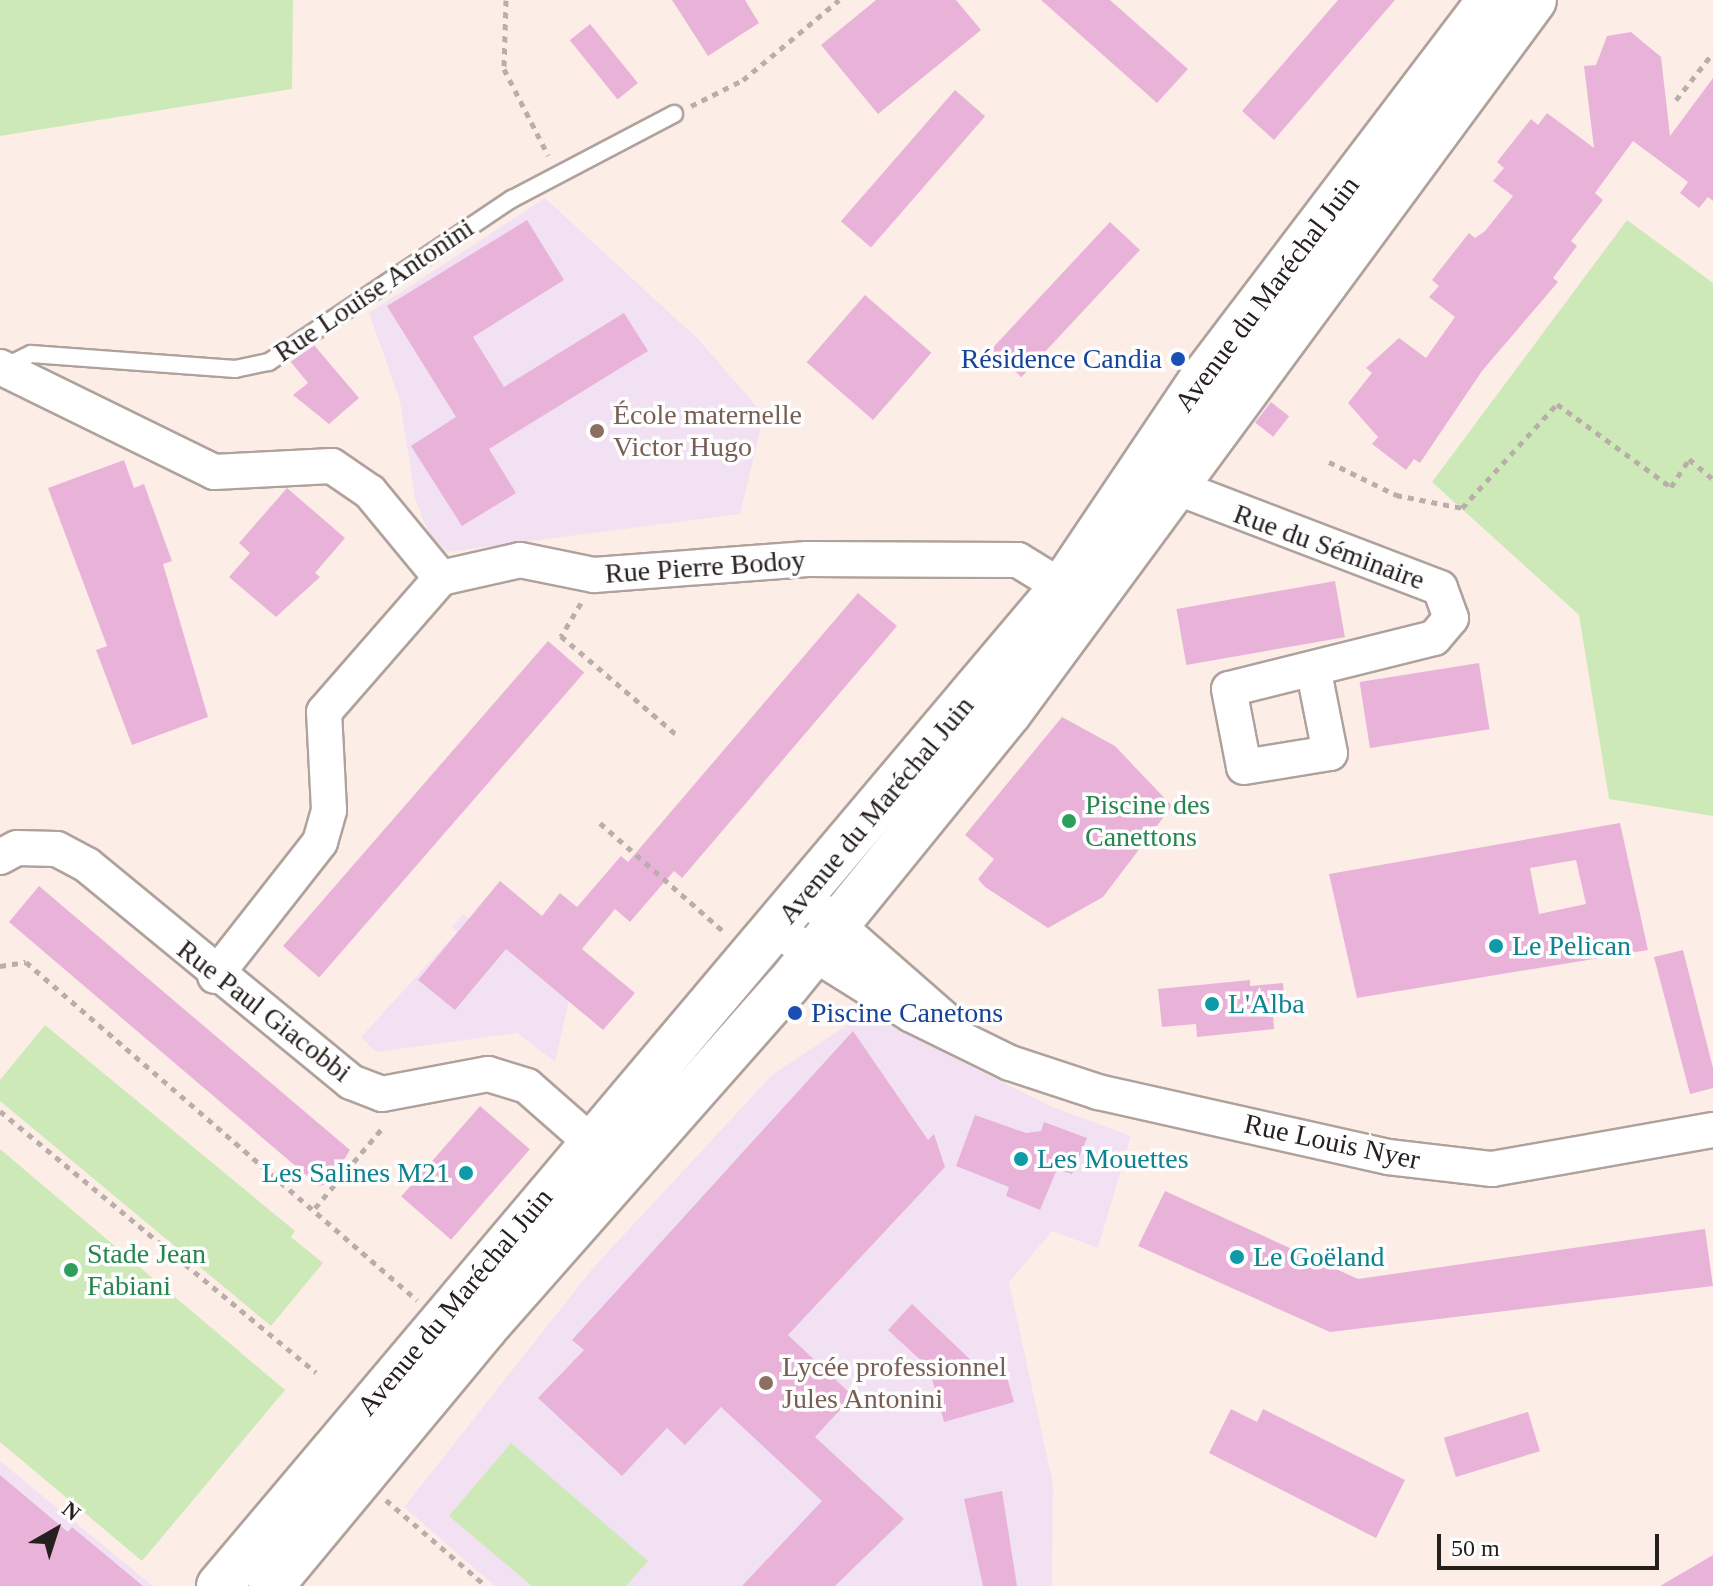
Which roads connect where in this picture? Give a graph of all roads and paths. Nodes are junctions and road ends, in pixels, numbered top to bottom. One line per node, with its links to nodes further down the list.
1 (506, 0): 8 (path)
2 (839, 0): 7 (path)
3 (1490, 0): 11 (main road, Avenue du Maréchal Juin)
4 (1534, 0): 11 (main road, Avenue du Maréchal Juin)
5 (1713, 53): 6 (path)
6 (1676, 100)
7 (674, 114): 8 (lane, Rue Louise Antonini)
8 (557, 174): 9 (lane, Rue Louise Antonini)
9 (2, 367): 14 (street)
10 (1329, 462): 12 (path)
11 (1155, 479): 15 (main road, Avenue du Maréchal Juin); 16 (street, Rue du Séminaire); 21 (main road, Avenue du Maréchal Juin)
12 (1713, 479)
13 (579, 570): 14 (street, Rue Pierre Bodoy); 15 (street, Rue Pierre Bodoy); 17 (path)
14 (441, 578): 24 (street)
15 (1062, 587): 20 (main road, Avenue du Maréchal Juin)
16 (1314, 672)
17 (677, 735)
18 (600, 823): 22 (path)
19 (0, 857): 24 (street, Rue Paul Giacobbi)
20 (805, 894): 21 (street, Rue Louis Nyer); 22 (main road, Avenue du Maréchal Juin)
21 (824, 941): 22 (street, Rue Louis Nyer); 27 (street, Rue Louis Nyer); 28 (main road, Avenue du Maréchal Juin)
22 (764, 943): 28 (main road, Avenue du Maréchal Juin)
23 (0, 966): 29 (path)
24 (215, 976): 25 (street, Rue Paul Giacobbi)
25 (405, 1089): 28 (street, Rue Paul Giacobbi); 29 (path)
26 (0, 1111): 31 (path)
27 (1713, 1130)
28 (606, 1156): 30 (main road, Avenue du Maréchal Juin); 34 (main road, Avenue du Maréchal Juin)
29 (315, 1208): 30 (path)
30 (438, 1320): 33 (main road, Avenue du Maréchal Juin)
31 (316, 1372)
32 (386, 1499): 35 (path)
33 (219, 1586)
34 (271, 1586)
35 (486, 1586)

